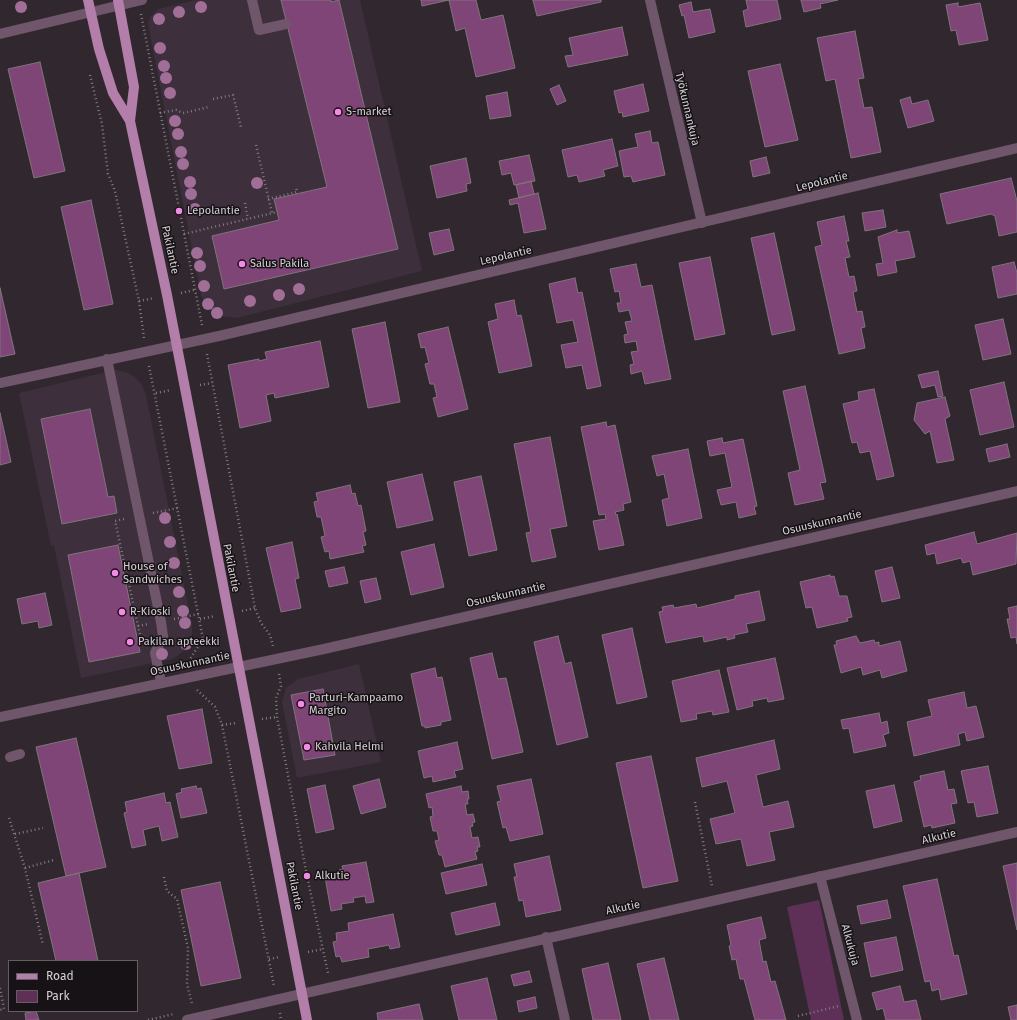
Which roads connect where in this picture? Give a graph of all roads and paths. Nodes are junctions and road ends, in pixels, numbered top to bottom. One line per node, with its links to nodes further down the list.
1 (88, 0): 6 (main road, Pakilantie)
2 (140, 0): 5 (street); 12 (path)
3 (252, 0): 7 (street)
4 (650, 0): 23 (street, Työkunnankuja)
5 (119, 3): 6 (street); 13 (main road, Pakilantie)
6 (91, 13): 8 (street); 13 (main road, Pakilantie)
7 (286, 24)
8 (0, 34)
9 (90, 74): 27 (path)
10 (214, 99): 14 (path)
11 (209, 107): 12 (path)
12 (160, 113): 24 (path)
13 (130, 121): 26 (main road, Pakilantie)
14 (241, 127)
15 (256, 145): 18 (path)
16 (1017, 148): 23 (street, Lepolantie)
17 (296, 186): 18 (path)
18 (268, 199): 21 (path)
19 (245, 203): 22 (path)
20 (277, 212): 21 (path)
21 (272, 213): 22 (path)
22 (248, 219): 24 (path)
23 (702, 223): 25 (street, Lepolantie)
24 (184, 234): 25 (path)
25 (205, 339): 26 (street, Lepolantie); 39 (path)
26 (176, 345): 27 (street, Lepolantie); 40 (main road, Pakilantie)
27 (146, 351): 28 (street, Lepolantie)
28 (107, 359): 29 (street, Lepolantie); 41 (street)
29 (0, 383)
30 (1017, 491): 39 (street, Osuuskunnantie)
31 (115, 521): 33 (path)
32 (131, 566): 33 (path)
33 (126, 567): 35 (path)
34 (134, 582): 35 (path)
35 (129, 583): 37 (path)
36 (144, 625): 37 (path)
37 (138, 626): 38 (path)
38 (143, 647)
39 (276, 659): 40 (street, Osuuskunnantie); 55 (path)
40 (239, 666): 41 (street, Osuuskunnantie); 57 (main road, Pakilantie)
41 (161, 682): 42 (street, Osuuskunnantie)
42 (0, 717)
43 (695, 802): 52 (path)
44 (9, 818): 47 (path)
45 (43, 828): 47 (path)
46 (1017, 832): 50 (street, Alkutie)
47 (15, 834): 49 (path)
48 (54, 860): 49 (path)
49 (25, 868): 54 (path)
50 (820, 876): 52 (street, Alkutie); 58 (street, Alkukuja)
51 (164, 877): 61 (path)
52 (716, 900): 53 (street, Alkutie)
53 (546, 937): 57 (street, Alkutie); 63 (street)
54 (44, 945)
55 (327, 964)
56 (0, 988): 59 (path)
57 (302, 993): 61 (street, Alkutie); 62 (main road, Pakilantie)
58 (854, 1003): 60 (path); 64 (street, Alkukuja)
59 (0, 1010)
60 (798, 1016)
61 (190, 1019)
62 (307, 1020)
63 (565, 1020)
64 (857, 1020)

